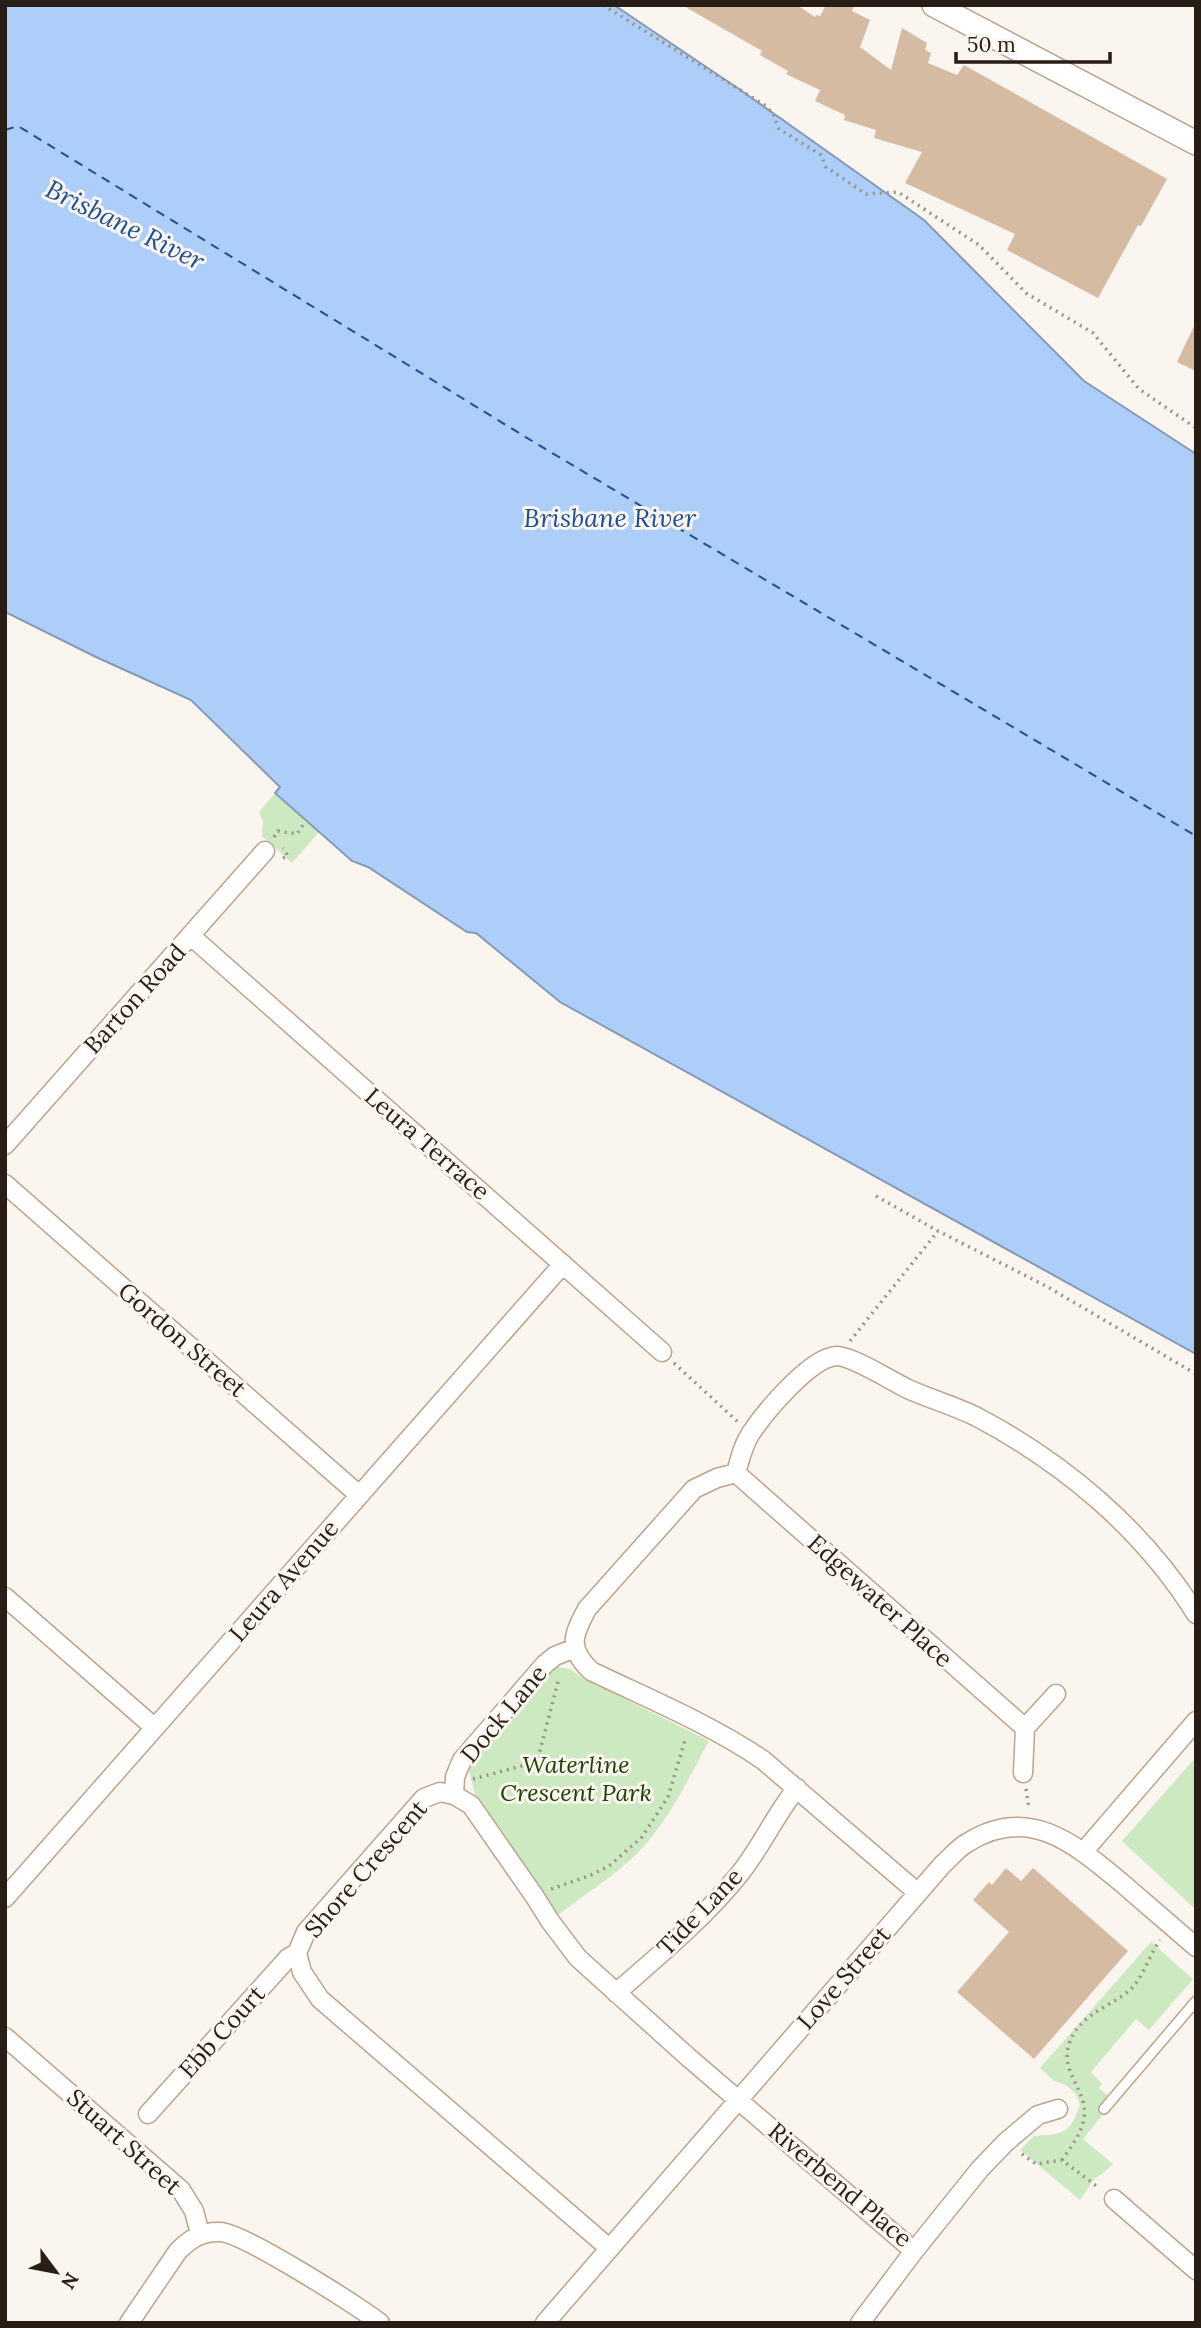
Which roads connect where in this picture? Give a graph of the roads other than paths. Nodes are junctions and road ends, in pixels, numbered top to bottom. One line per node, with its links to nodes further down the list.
1 (934, 5): 2 (street)
2 (1196, 143)
3 (269, 844): 4 (street, Barton Road)
4 (191, 936): 5 (street, Barton Road); 7 (street, Leura Terrace)
5 (5, 1145)
6 (5, 1184): 10 (street, Gordon Street)
7 (563, 1264): 8 (street, Leura Terrace); 10 (street, Leura Avenue)
8 (662, 1352)
9 (736, 1473): 12 (street); 13 (street); 17 (street, Edgewater Place)
10 (359, 1495): 16 (street, Leura Avenue)
11 (5, 1597): 16 (street)
12 (1196, 1614)
13 (575, 1648): 19 (street); 20 (street, Dock Lane)
14 (1056, 1694): 17 (street)
15 (1196, 1721): 21 (street)
16 (155, 1728): 23 (street, Leura Avenue)
17 (1025, 1728): 18 (street)
18 (1023, 1773)
19 (797, 1788): 22 (street); 26 (street, Tide Lane)
20 (454, 1790): 25 (street, Shore Crescent); 26 (street, Shore Crescent)
21 (1084, 1851): 22 (street, Love Street); 24 (street, Love Street)
22 (918, 1894): 29 (street, Love Street)
23 (5, 1898)
24 (1196, 1947)
25 (298, 1953): 32 (street, Ebb Court); 35 (street, Shore Crescent)
26 (616, 1993): 29 (street, Shore Crescent)
27 (1196, 2001): 31 (lane)
28 (5, 2037): 34 (street, Stuart Street)
29 (739, 2099): 35 (street, Love Street); 36 (street, Riverbend Place)
30 (1058, 2109): 36 (street, Riverbend Place)
31 (1104, 2109)
32 (148, 2114)
33 (1114, 2199): 37 (street)
34 (200, 2234): 38 (street); 39 (street)
35 (609, 2248): 40 (street, Love Street)
36 (914, 2251): 41 (street)
37 (1196, 2270)
38 (129, 2323)
39 (380, 2323)
40 (545, 2323)
41 (860, 2323)

